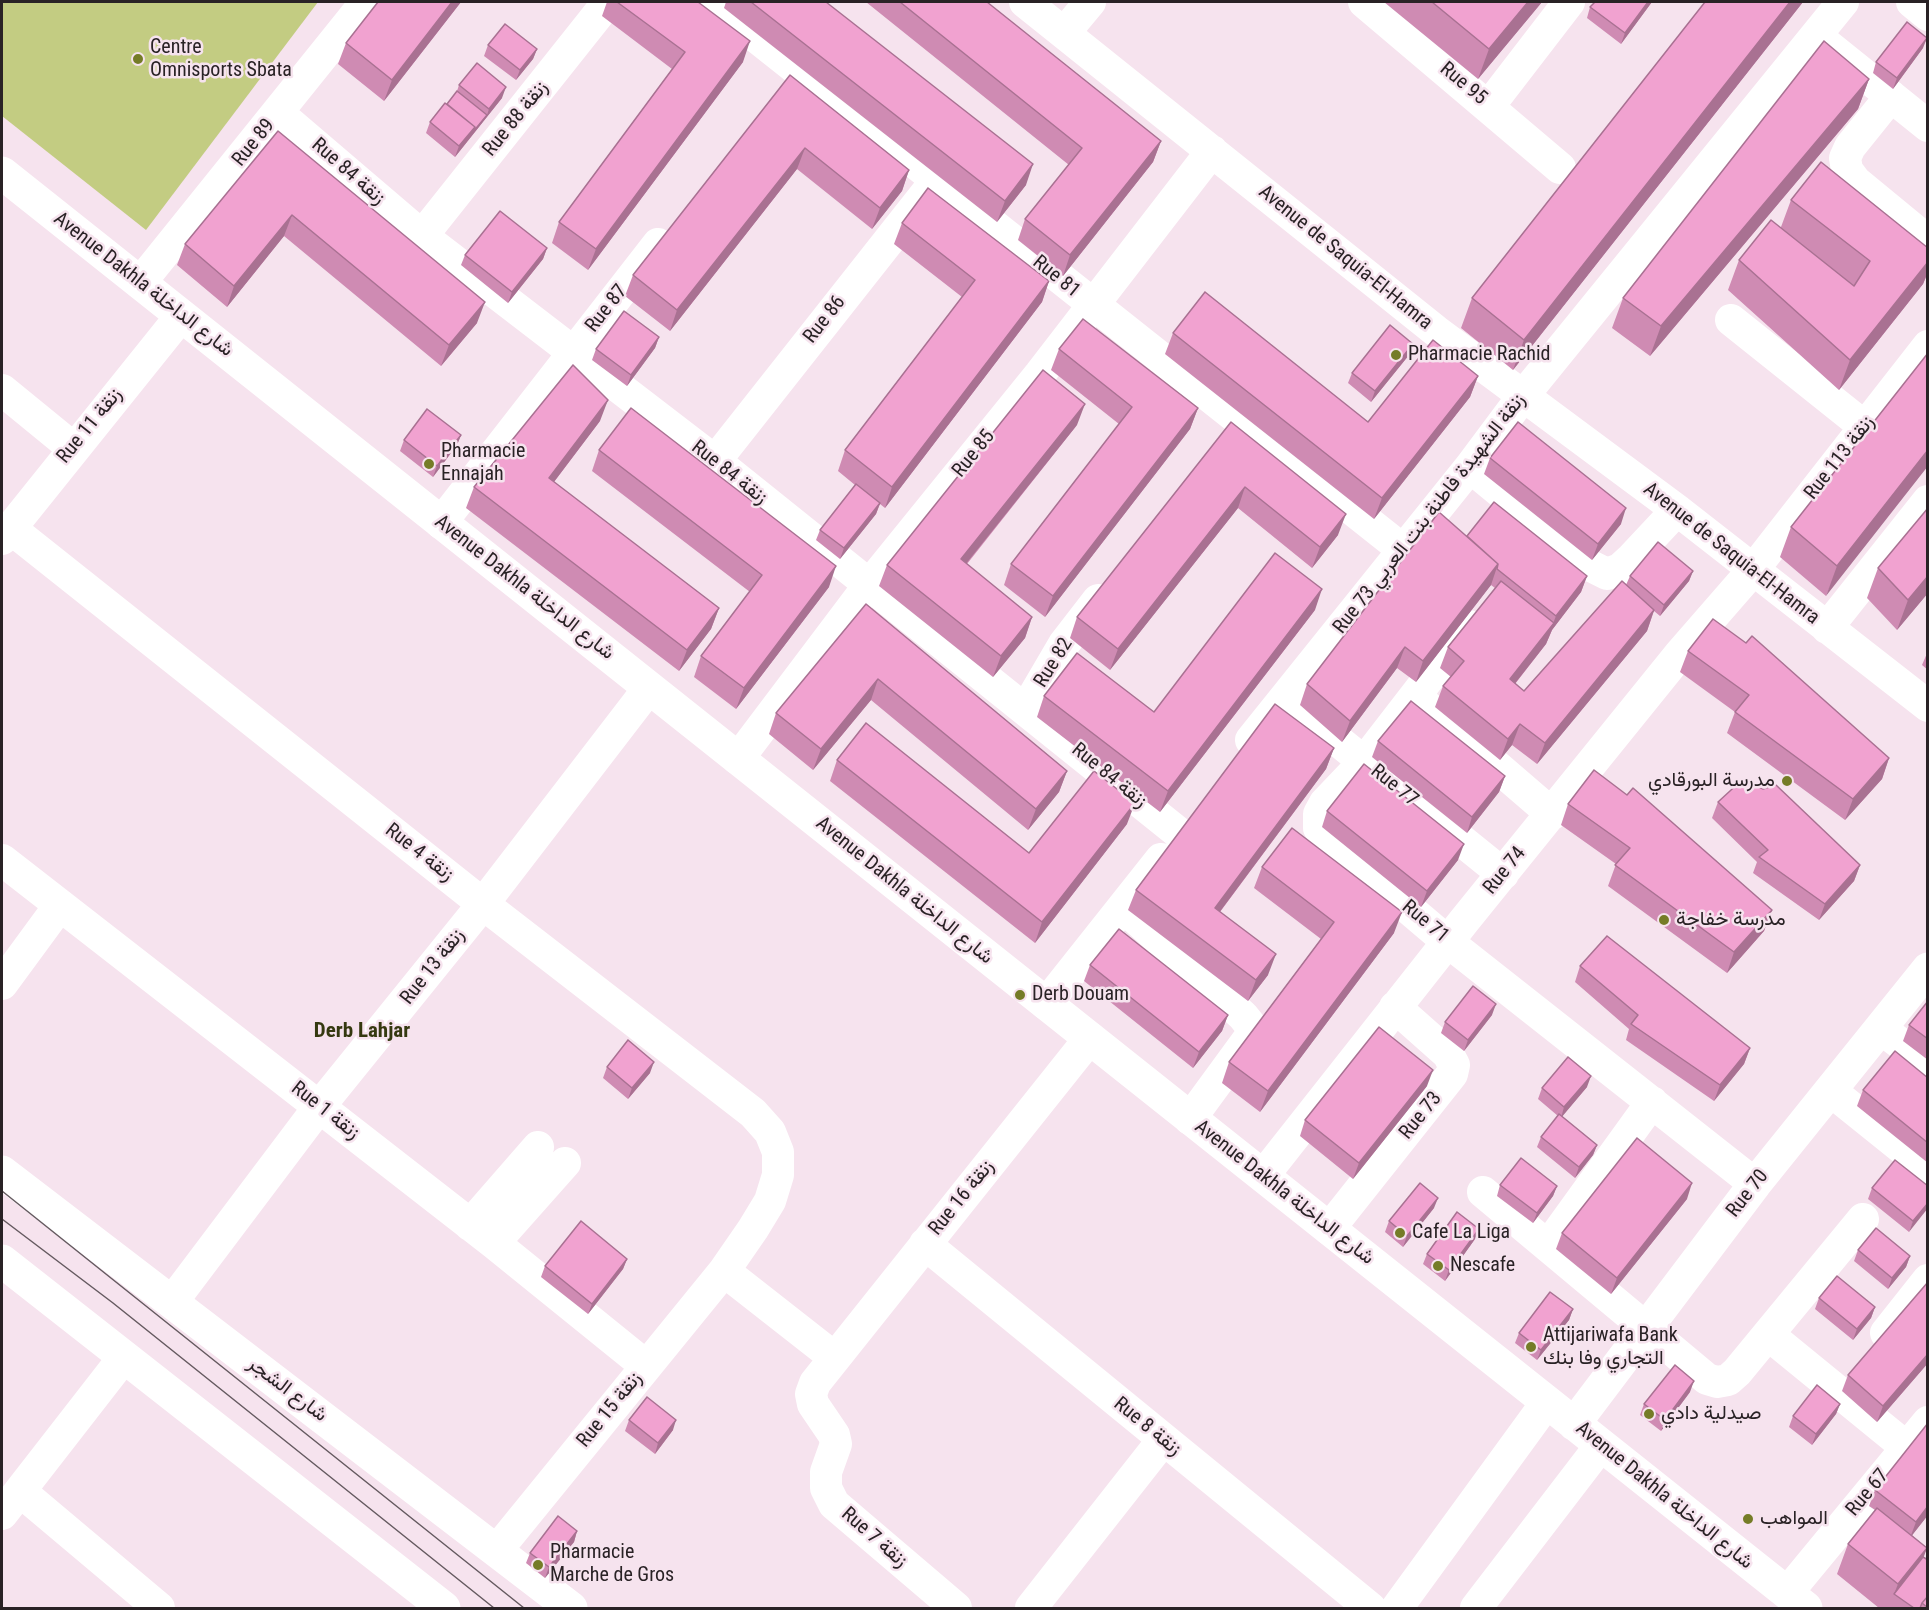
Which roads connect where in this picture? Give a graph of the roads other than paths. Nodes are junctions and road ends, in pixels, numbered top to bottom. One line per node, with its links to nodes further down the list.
1 (366, 2): 17 (street, Rue 89)
2 (608, 2): 24 (street, Rue 88 زنقة)
3 (712, 2): 13 (street, Rue 81)
4 (1025, 2): 11 (street, Avenue de Saquia-El-Hamra)
5 (1090, 2): 11 (street)
6 (1364, 2): 16 (street, Rue 95)
7 (1569, 2): 16 (street)
8 (1843, 2): 12 (street, Rue 73 زنقة الشهيدة فاطنة بنت العربي)
9 (1912, 2): 10 (street)
10 (1928, 15)
11 (1065, 32): 19 (street, Avenue de Saquia-El-Hamra)
12 (1816, 36): 14 (street); 33 (street, Rue 73 زنقة الشهيدة فاطنة بنت العربي)
13 (798, 70): 15 (street); 22 (street, Rue 81)
14 (1891, 96): 18 (street); 25 (street)
15 (776, 97)
16 (1489, 106): 20 (street, Rue 95)
17 (278, 113): 24 (street, Rue 84 زنقة); 26 (street, Rue 89)
18 (1928, 126)
19 (1212, 152): 27 (street, Rue 85); 33 (street, Avenue de Saquia-El-Hamra)
20 (1560, 168)
21 (2, 172): 26 (street, Avenue Dakhla شارع الداخلة)
22 (937, 181): 27 (street, Rue 81); 38 (street, Rue 86)
23 (676, 222): 31 (street, Rue 87)
24 (422, 236): 31 (street, Rue 84 زنقة)
25 (1928, 242)
26 (140, 283): 28 (street, Avenue Dakhla شارع الداخلة)
27 (1091, 305): 34 (street, Rue 81); 47 (street, Rue 85)
28 (181, 315): 37 (street, Rue 11 زنقة); 42 (street, Avenue Dakhla شارع الداخلة)
29 (1731, 320): 35 (street)
30 (1928, 346): 35 (street, Rue 113 زنقة)
31 (573, 354): 38 (street, Rue 84 زنقة); 42 (street, Rue 87)
32 (2, 390): 37 (street)
33 (1523, 396): 39 (street, Rue 73 زنقة الشهيدة فاطنة بنت العربي); 41 (street, Avenue de Saquia-El-Hamra)
34 (1241, 420): 36 (street); 44 (street, Rue 81)
35 (1865, 427): 45 (street, Rue 113 زنقة)
36 (1220, 446)
37 (73, 448): 43 (street, Rue 11 زنقة)
38 (715, 461): 47 (street, Rue 84 زنقة)
39 (1470, 467): 41 (street); 44 (street, Rue 73 زنقة الشهيدة فاطنة بنت العربي)
40 (1928, 501): 49 (street)
41 (1677, 510): 45 (street, Avenue de Saquia-El-Hamra)
42 (441, 523): 50 (street, Avenue Dakhla شارع الداخلة)
43 (6, 534): 63 (street, Rue 4 زنقة)
44 (1402, 549): 52 (street, Rue 73 زنقة الشهيدة فاطنة بنت العربي)
45 (1753, 570): 49 (street, Avenue de Saquia-El-Hamra); 59 (street, Rue 74)
46 (1114, 580): 54 (street, Rue 82)
47 (870, 584): 54 (street, Rue 84 زنقة); 55 (street, Rue 85)
48 (1484, 606): 51 (street, Rue 71)
49 (1827, 628): 53 (street, Avenue de Saquia-El-Hamra)
50 (649, 688): 55 (street, Avenue Dakhla شارع الداخلة); 63 (street, Rue 13 زنقة)
51 (1416, 697): 57 (street, Rue 71); 59 (street)
52 (1285, 698): 56 (street, Rue 73 زنقة الشهيدة فاطنة بنت العربي); 57 (street, Rue 77)
53 (1928, 706)
54 (1026, 709): 60 (street, Rue 84 زنقة)
55 (738, 759): 69 (street, Avenue Dakhla شارع الداخلة)
56 (1234, 762)
57 (1364, 762): 62 (street, Rue 77); 66 (street, Rue 71)
58 (1200, 807): 60 (street)
59 (1552, 814): 62 (street, Rue 74)
60 (1180, 834): 65 (street)
61 (2, 860): 64 (street, Rue 1 زنقة)
62 (1503, 874): 66 (street, Rue 74)
63 (483, 904): 76 (street, Rue 13 زنقة); 85 (street, Rue 4 زنقة)
64 (60, 905): 68 (street); 76 (street, Rue 1 زنقة)
65 (1123, 907): 69 (street); 77 (street)
66 (1448, 942): 70 (street, Rue 74); 75 (street, Rue 71)
67 (1928, 969): 71 (street, Rue 70)
68 (2, 984)
69 (1046, 1004): 72 (street, Avenue Dakhla شارع الداخلة)
70 (1395, 1007): 82 (street, Rue 74); 88 (street, Rue 73)
71 (1881, 1029): 73 (street); 74 (street, Rue 70)
72 (1090, 1038): 77 (street, Avenue Dakhla شارع الداخلة); 90 (street, Rue 16 زنقة)
73 (1928, 1064)
74 (1831, 1091): 80 (street); 83 (street, Rue 70)
75 (1652, 1102): 83 (street, Rue 71); 91 (street)
76 (320, 1107): 87 (street, Rue 1 زنقة); 95 (street, Rue 13 زنقة)
77 (1190, 1119): 82 (street, Avenue Dakhla شارع الداخلة)
78 (538, 1147): 87 (street)
79 (565, 1163): 89 (street)
80 (1928, 1169)
81 (2, 1172): 95 (street, شارع الشجر)
82 (1263, 1176): 88 (street, Avenue Dakhla شارع الداخلة)
83 (1755, 1184): 96 (street, Rue 70)
84 (1483, 1192): 91 (street)
85 (770, 1201): 93 (street, Rue 15 زنقة)
86 (1863, 1219): 97 (street)
87 (470, 1225): 89 (street, Rue 1 زنقة)
88 (1329, 1229): 102 (street, Avenue Dakhla شارع الداخلة)
89 (494, 1243): 100 (street, Rue 1 زنقة)
90 (925, 1244): 99 (street, Rue 16 زنقة); 105 (street, Rue 8 زنقة)
91 (1548, 1246): 96 (street)
92 (2, 1261): 98 (street)
93 (724, 1271): 99 (street); 100 (street, Rue 15 زنقة)
94 (1928, 1280): 101 (street)
95 (172, 1302): 111 (street, شارع الشجر)
96 (1646, 1326): 97 (street); 104 (street, Rue 70)
97 (1770, 1336): 101 (street)
98 (124, 1357): 108 (street); 114 (street)
99 (835, 1358): 116 (street, Rue 7 زنقة)
100 (646, 1366): 111 (street, Rue 15 زنقة)
101 (1838, 1392): 107 (street)
102 (1547, 1402): 104 (street, Avenue Dakhla شارع الداخلة); 119 (street)
103 (1928, 1422): 107 (street, Rue 67)
104 (1574, 1424): 106 (street, Avenue Dakhla شارع الداخلة)
105 (1163, 1440): 117 (street); 118 (street, Rue 8 زنقة)
106 (1601, 1445): 112 (street, Avenue Dakhla شارع الداخلة); 120 (street)
107 (1906, 1447): 109 (street, Rue 67)
108 (11, 1502): 113 (street)
109 (1860, 1503): 110 (street); 112 (street, Rue 67)
110 (1886, 1524)
111 (497, 1550): 115 (street, شارع الشجر)
112 (1797, 1601)
113 (159, 1608)
114 (444, 1608)
115 (571, 1608)
116 (956, 1608)
117 (1031, 1608)
118 (1370, 1608)
119 (1397, 1608)
120 (1476, 1608)

